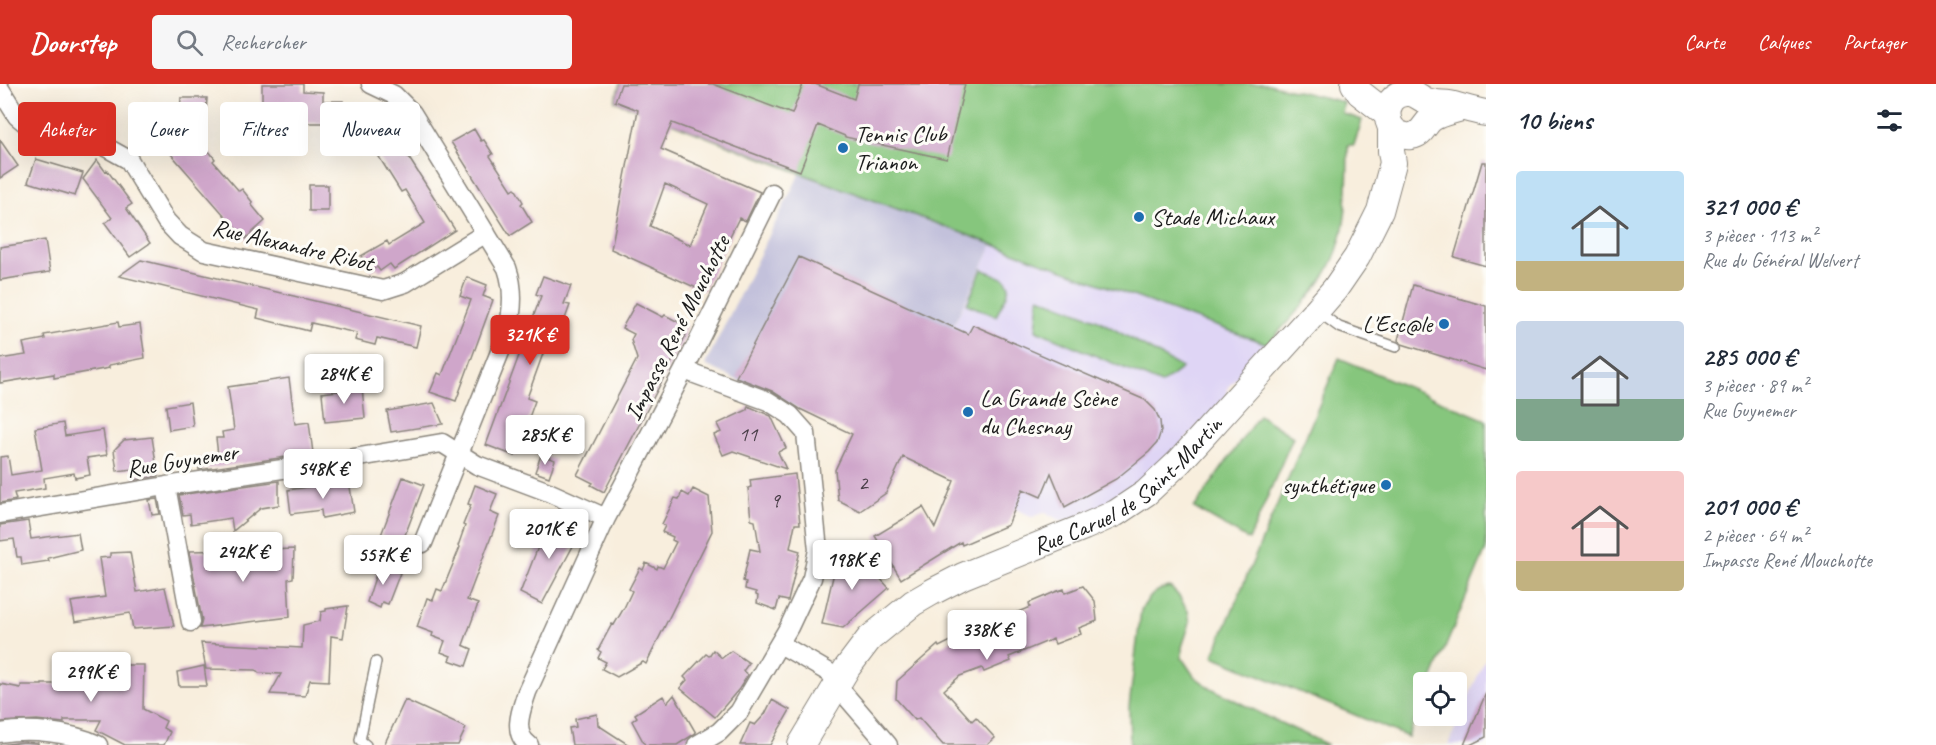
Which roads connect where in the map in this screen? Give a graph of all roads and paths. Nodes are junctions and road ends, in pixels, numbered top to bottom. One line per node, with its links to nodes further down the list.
1 (371, 84): 9 (street)
2 (1354, 84): 7 (street)
3 (1370, 84): 7 (street)
4 (0, 88): 9 (street, Rue Alexandre Ribot)
5 (1427, 111): 6 (street); 7 (street); 7 (street)
6 (1486, 113)
7 (1395, 119): 10 (street, Rue Caruel de Saint-Martin)
8 (772, 194): 12 (street, Impasse René Mouchotte)
9 (486, 233): 13 (street)
10 (1316, 311): 11 (lane); 21 (street, Rue Caruel de Saint-Martin)
11 (1396, 346)
12 (684, 370): 16 (street, Impasse René Mouchotte); 19 (street)
13 (460, 453): 14 (street, Rue Guynemer); 16 (street, Rue Guynemer); 17 (street)
14 (166, 486): 15 (street, Rue Guynemer); 18 (street)
15 (0, 514)
16 (606, 518): 25 (street, Impasse René Mouchotte)
17 (423, 543)
18 (191, 622)
19 (780, 644): 21 (street); 26 (street)
20 (376, 662): 24 (lane)
21 (837, 683): 27 (street, Rue Caruel de Saint-Martin); 28 (street)
22 (0, 733): 23 (street)
23 (98, 745)
24 (366, 745)
25 (529, 745)
26 (697, 745)
27 (801, 745)
28 (888, 745)

